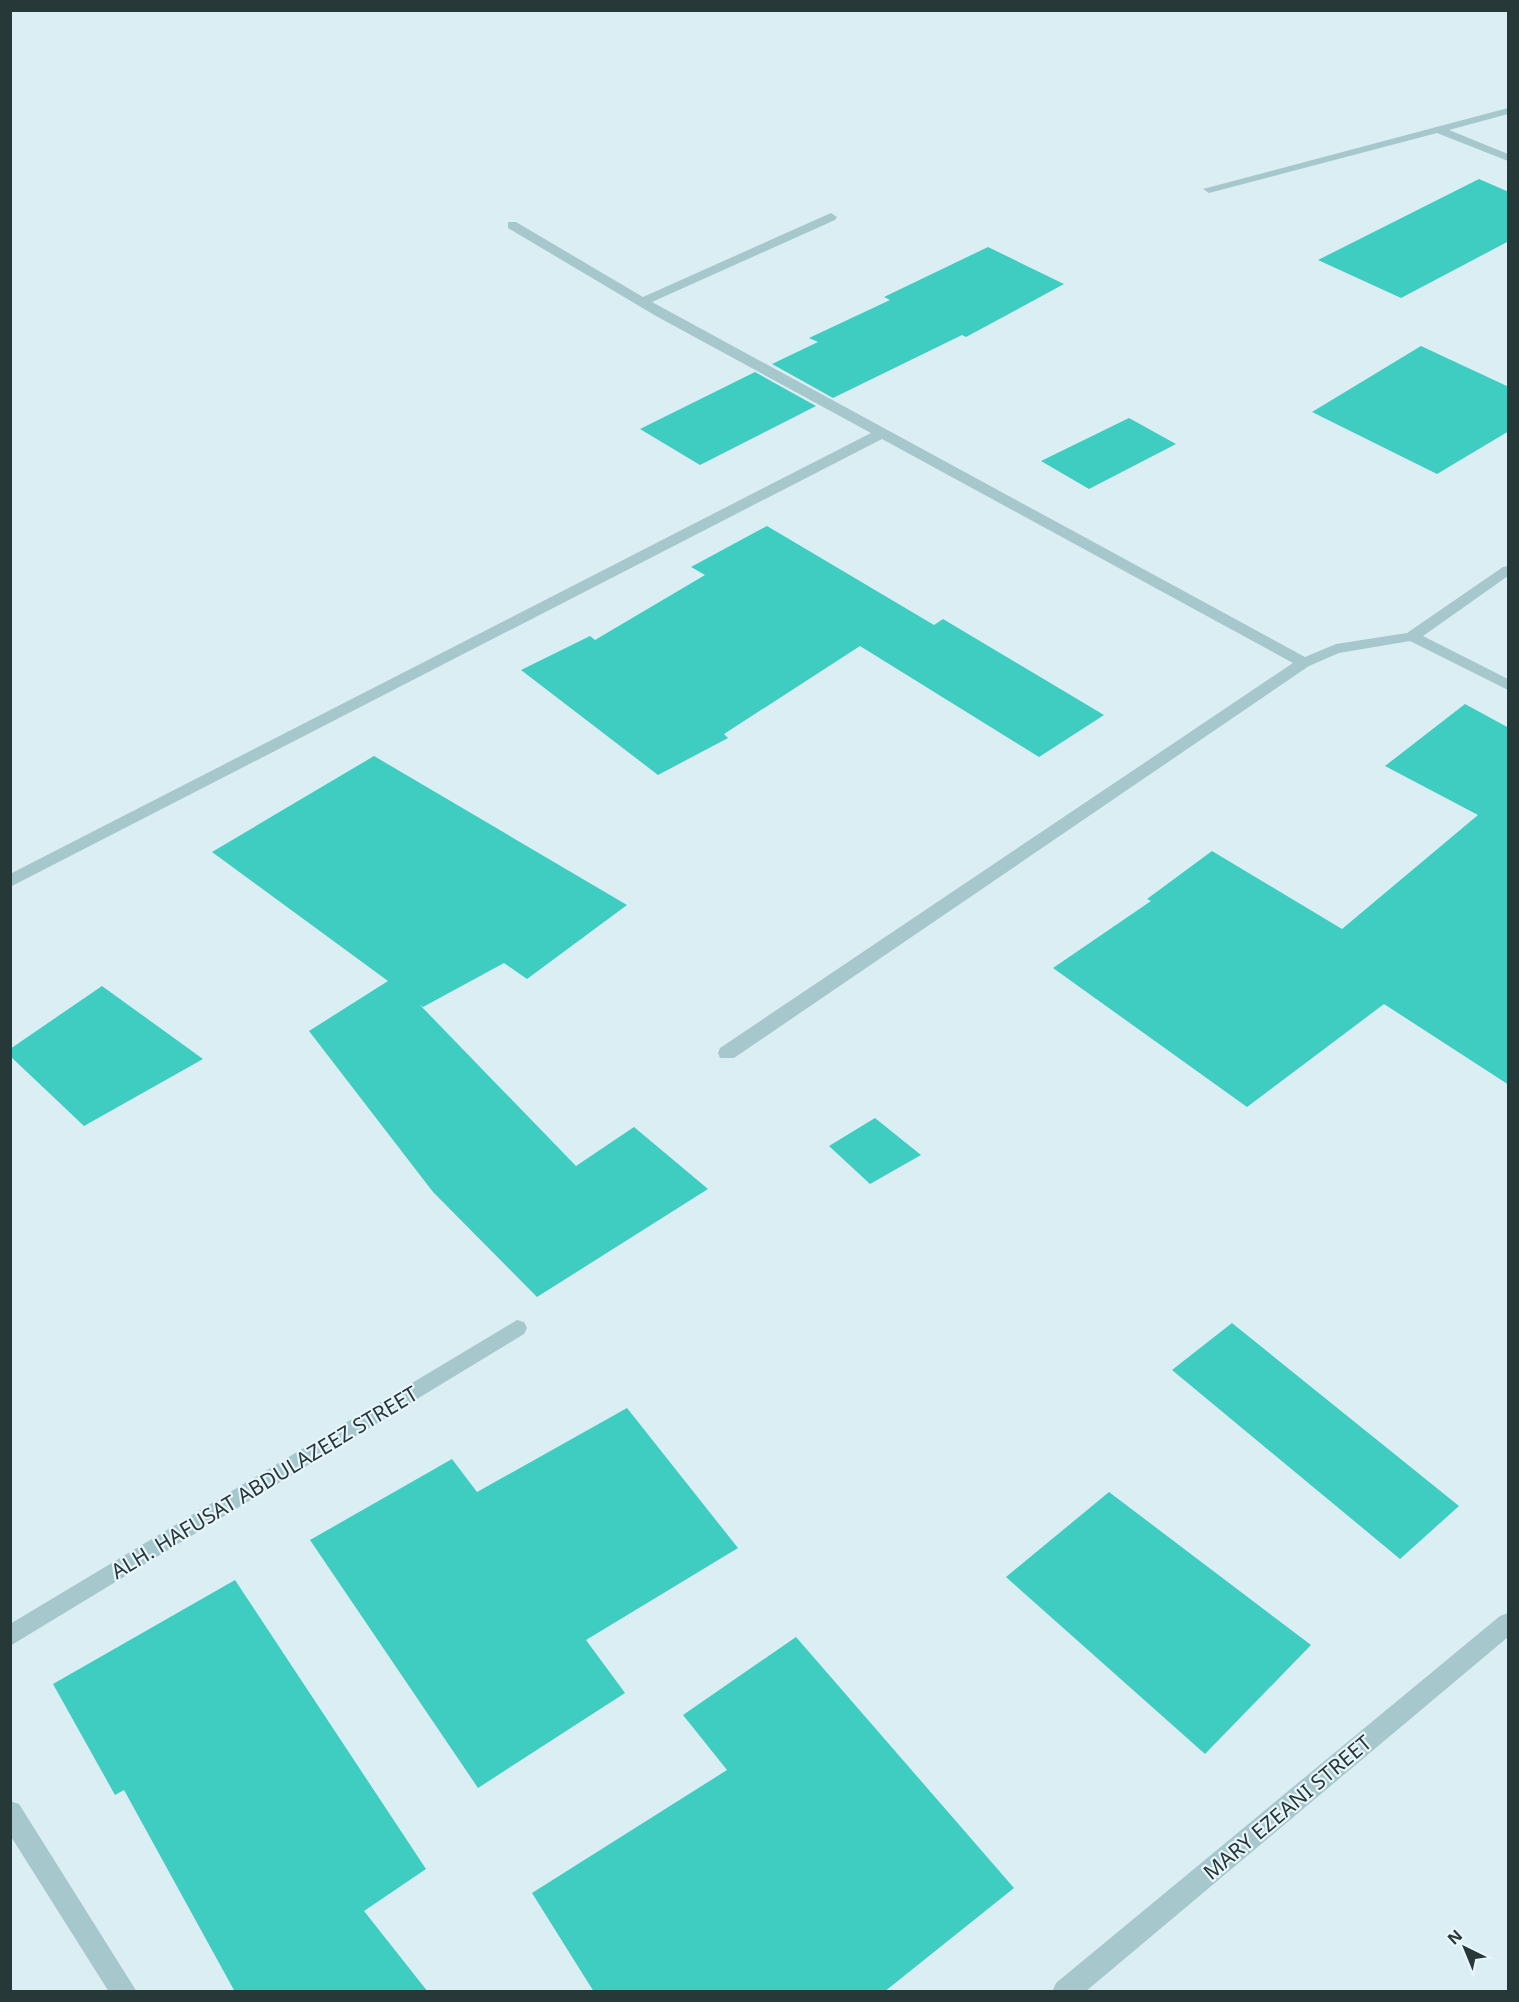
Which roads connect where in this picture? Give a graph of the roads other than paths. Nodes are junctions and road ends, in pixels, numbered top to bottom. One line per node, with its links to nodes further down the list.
1 (1509, 111): 2 (street)
2 (1437, 129): 3 (street); 4 (street)
3 (1509, 158)
4 (1209, 189)
5 (831, 217): 7 (street)
6 (512, 225): 7 (street)
7 (642, 302): 8 (street)
8 (882, 433): 11 (street); 13 (street)
9 (1509, 570): 10 (street)
10 (1412, 636): 11 (street); 12 (street)
11 (1304, 663): 14 (street)
12 (1509, 685)
13 (10, 881)
14 (727, 1053)
15 (518, 1328): 17 (street, ALH. HAFUSAT ABDULAZEEZ STREET)
16 (1509, 1623): 20 (street, MARY EZEANI STREET)
17 (10, 1636)
18 (10, 1812): 19 (street)
19 (124, 1992)
20 (1065, 1992)

